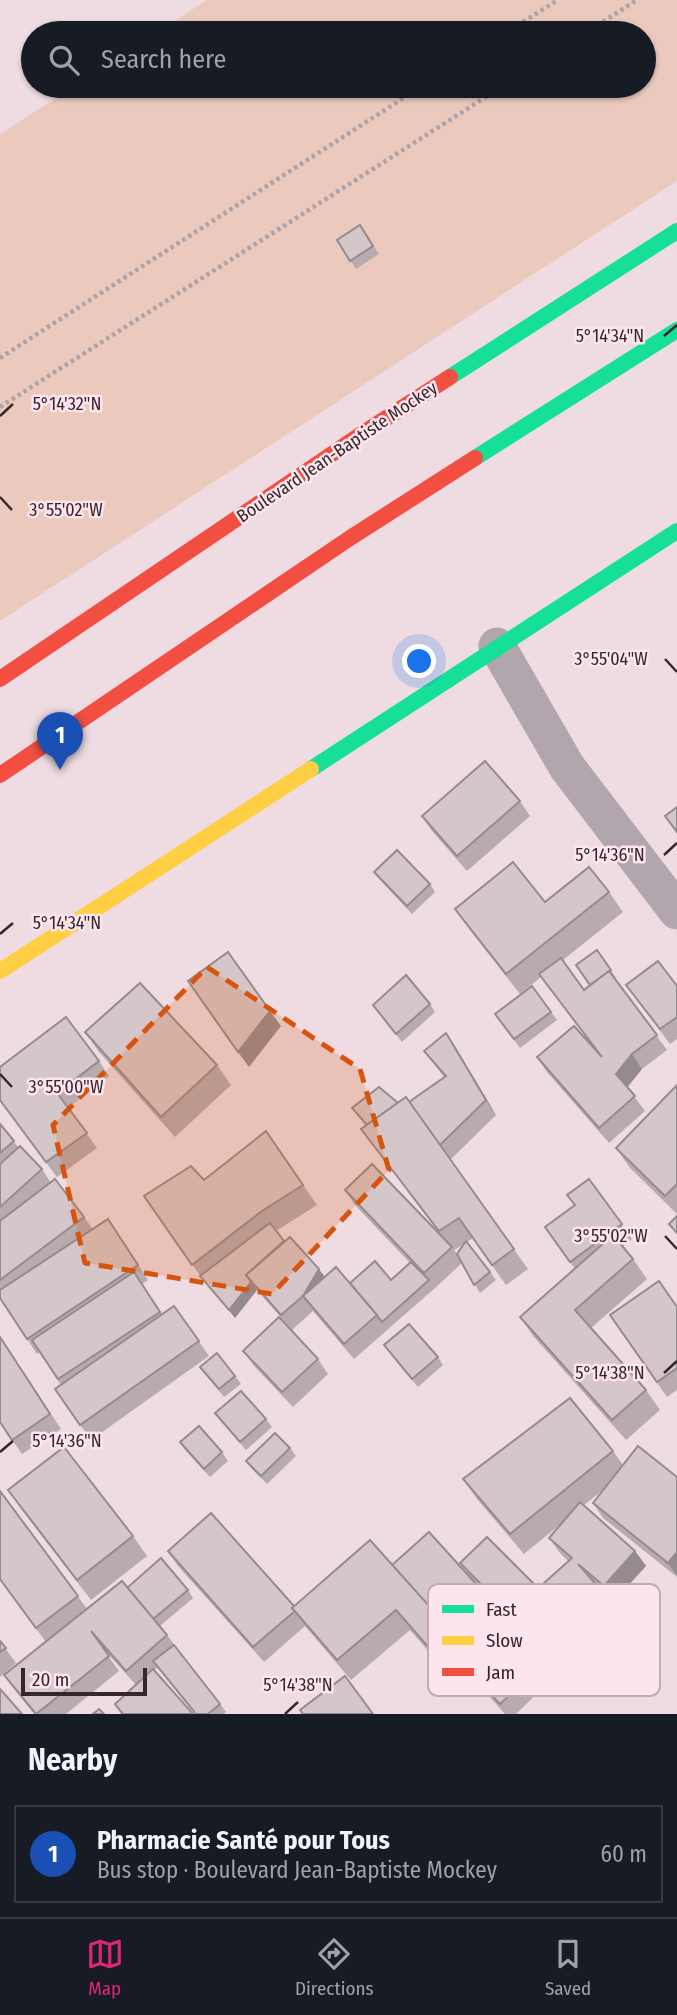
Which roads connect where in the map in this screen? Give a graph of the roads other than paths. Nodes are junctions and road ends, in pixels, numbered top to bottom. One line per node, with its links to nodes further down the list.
1 (677, 231): 5 (main road, Boulevard Jean-Baptiste Mockey)
2 (677, 330): 6 (main road)
3 (677, 531): 4 (main road)
4 (497, 646): 7 (street); 8 (main road)
5 (0, 679)
6 (0, 775)
7 (677, 911)
8 (0, 971)

